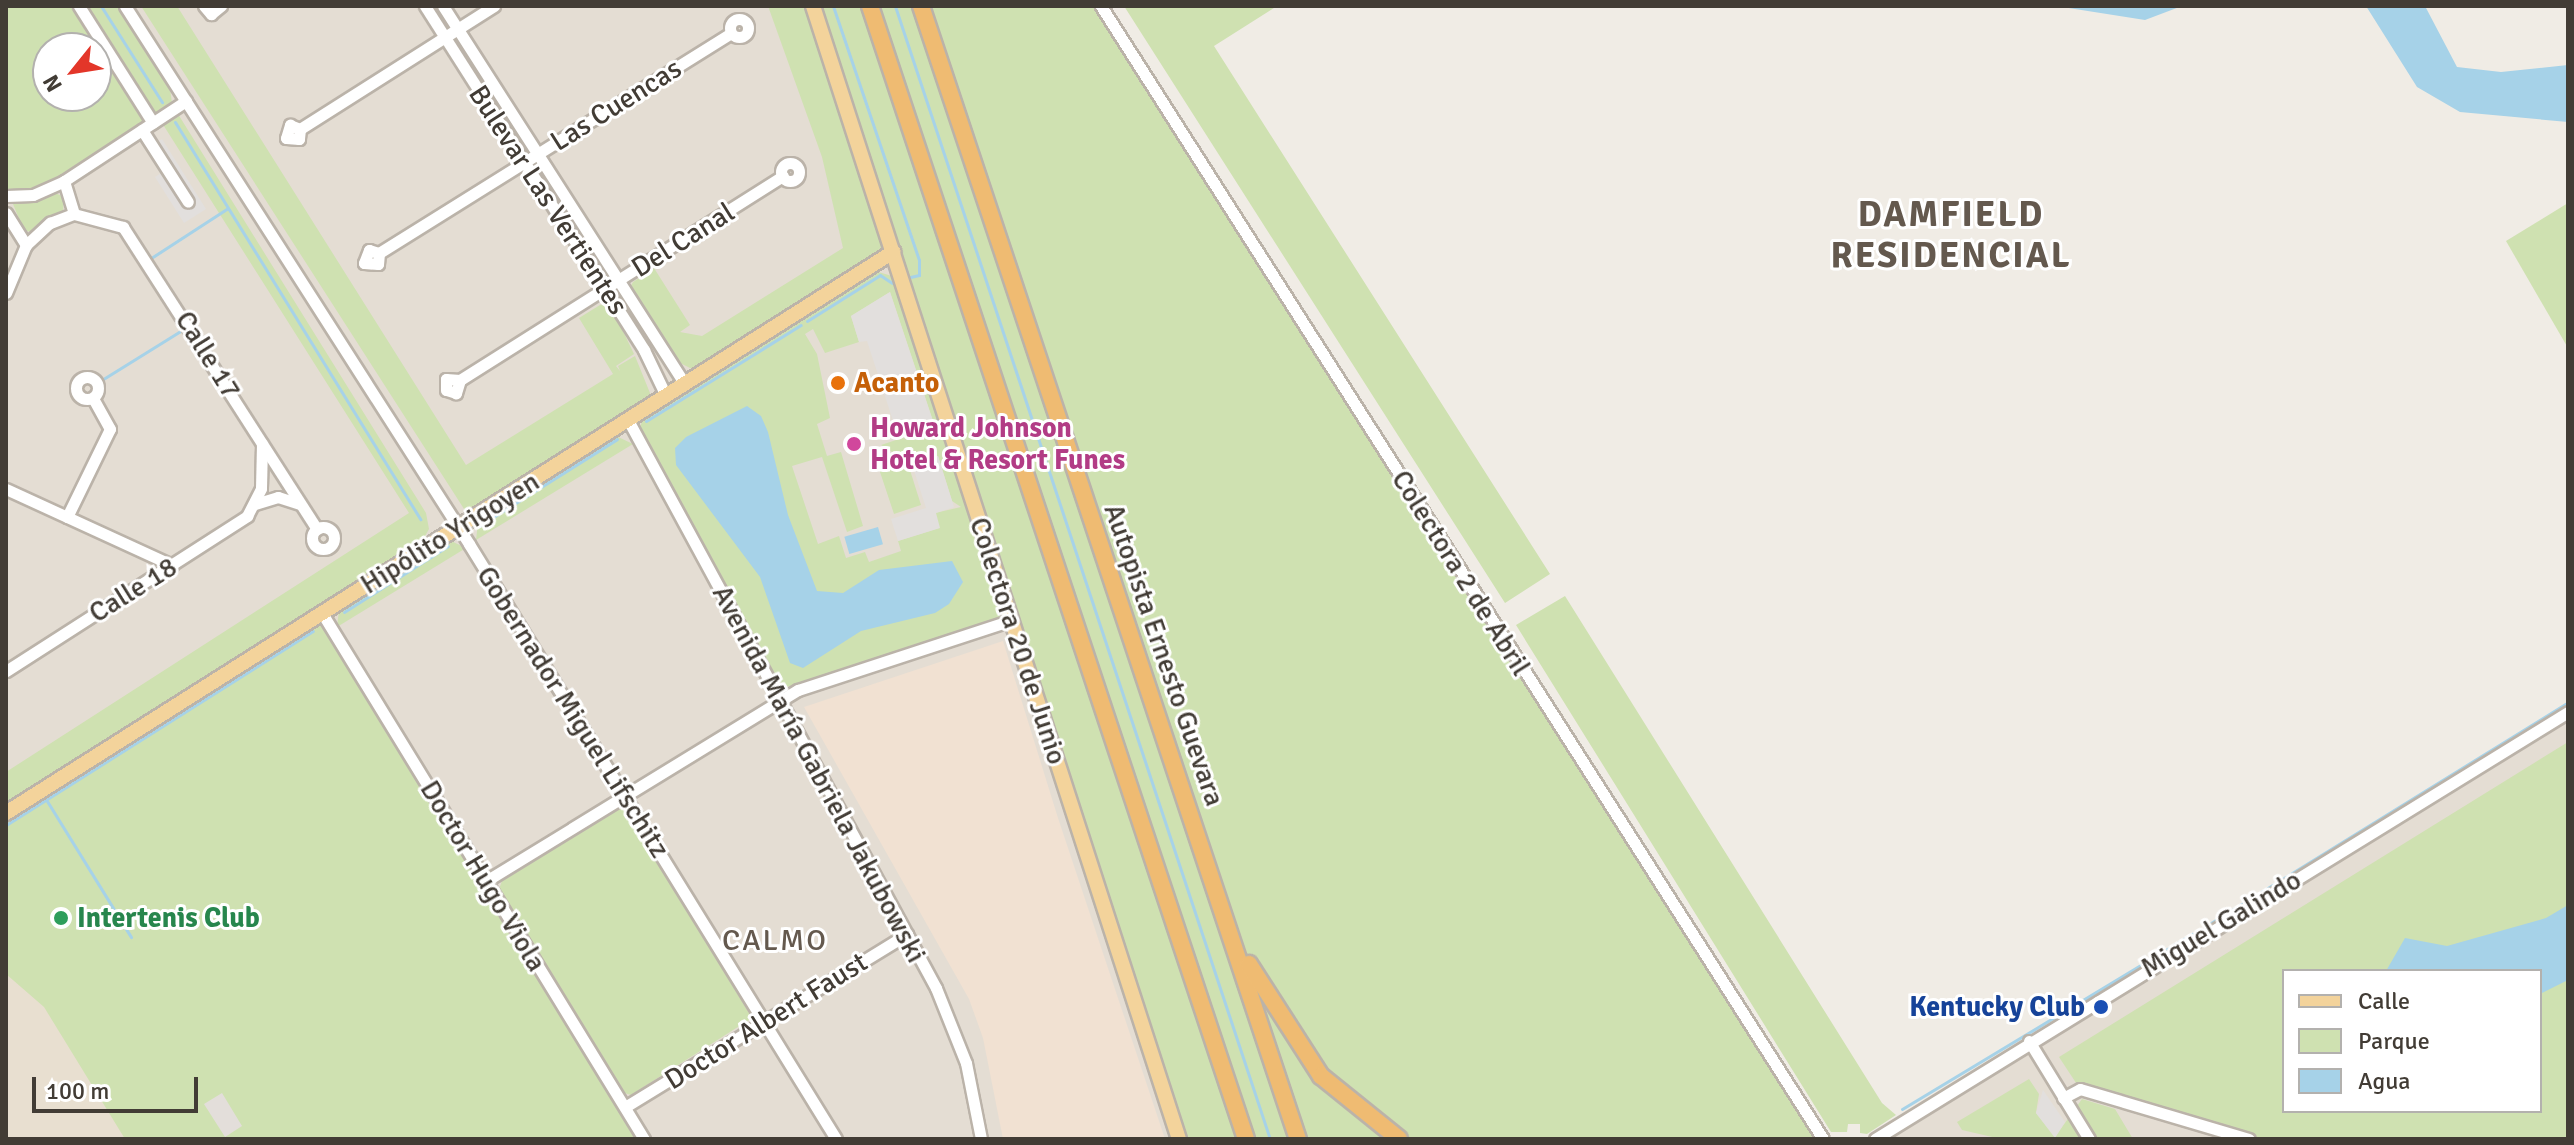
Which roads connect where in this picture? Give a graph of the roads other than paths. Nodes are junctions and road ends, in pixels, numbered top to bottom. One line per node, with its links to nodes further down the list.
1 (79, 6): 16 (street)
2 (125, 6): 15 (street, Gobernador Miguel Lifschitz)
3 (204, 6): 4 (street)
4 (221, 6)
5 (425, 6): 14 (street, Bulevar Las Vertientes)
6 (443, 6): 12 (street, Bulevar Las Vertientes)
7 (494, 6): 12 (street)
8 (813, 6): 27 (main road, Colectora 20 de Junio)
9 (870, 6): 58 (highway)
10 (921, 6): 53 (highway, Autopista Ernesto Guevara)
11 (1101, 6): 65 (street, Colectora 2 de Abril)
12 (457, 29): 14 (street); 18 (street, Bulevar Las Vertientes)
13 (731, 33): 18 (street, Las Cuencas)
14 (444, 37): 17 (street); 19 (street, Bulevar Las Vertientes)
15 (186, 101): 16 (street); 41 (street, Gobernador Miguel Lifschitz)
16 (148, 126): 21 (street); 23 (street)
17 (300, 129)
18 (536, 155): 19 (street, Las Cuencas); 29 (street, Bulevar Las Vertientes)
19 (522, 163): 28 (street, Las Cuencas); 29 (street, Bulevar Las Vertientes)
20 (783, 176): 29 (street, Del Canal)
21 (64, 181): 22 (street); 25 (street)
22 (6, 196)
23 (188, 202)
24 (6, 213): 26 (street)
25 (74, 214): 26 (street); 36 (street, Calle 17)
26 (26, 245): 30 (street)
27 (893, 252): 32 (main road, Hipólito Yrigoyen); 45 (main road, Colectora 20 de Junio)
28 (379, 253)
29 (610, 286): 31 (street, Del Canal); 32 (street, Bulevar Las Vertientes); 33 (street, Bulevar Las Vertientes)
30 (6, 293)
31 (460, 380)
32 (685, 384): 33 (main road, Hipólito Yrigoyen)
33 (666, 396): 35 (main road, Hipólito Yrigoyen)
34 (93, 398): 40 (street)
35 (628, 420): 41 (main road, Hipólito Yrigoyen); 47 (street, Avenida María Gabriela Jakubowski)
36 (261, 440): 38 (street); 39 (street, Calle 17)
37 (6, 489): 40 (street)
38 (255, 504): 39 (street); 43 (street, Calle 18)
39 (301, 504): 42 (street, Calle 17)
40 (67, 517): 43 (street)
41 (458, 527): 44 (main road, Hipólito Yrigoyen); 49 (street, Gobernador Miguel Lifschitz)
42 (317, 529)
43 (172, 565): 46 (street, Calle 18)
44 (322, 613): 50 (main road, Hipólito Yrigoyen); 51 (street, Doctor Hugo Viola)
45 (1012, 620): 47 (street); 62 (main road, Colectora 20 de Junio)
46 (6, 671)
47 (779, 700): 49 (street); 52 (street, Avenida María Gabriela Jakubowski)
48 (2568, 712): 55 (street, Miguel Galindo)
49 (624, 795): 51 (street); 54 (street, Gobernador Miguel Lifschitz)
50 (6, 813)
51 (486, 881): 57 (street, Doctor Hugo Viola)
52 (907, 934): 54 (street, Doctor Albert Faust); 61 (street, Avenida María Gabriela Jakubowski)
53 (1231, 934): 63 (highway, Autopista Ernesto Guevara); 64 (highway)
54 (764, 1022): 57 (street, Doctor Albert Faust); 60 (street, Gobernador Miguel Lifschitz)
55 (2029, 1041): 56 (street); 66 (street, Miguel Galindo)
56 (2063, 1098): 67 (street); 68 (street)
57 (625, 1107): 59 (street, Doctor Hugo Viola)
58 (1245, 1137)
59 (644, 1139)
60 (836, 1139)
61 (981, 1139)
62 (1179, 1139)
63 (1298, 1139)
64 (1399, 1139)
65 (1823, 1139)
66 (1875, 1139)
67 (2089, 1139)
68 (2249, 1139)

